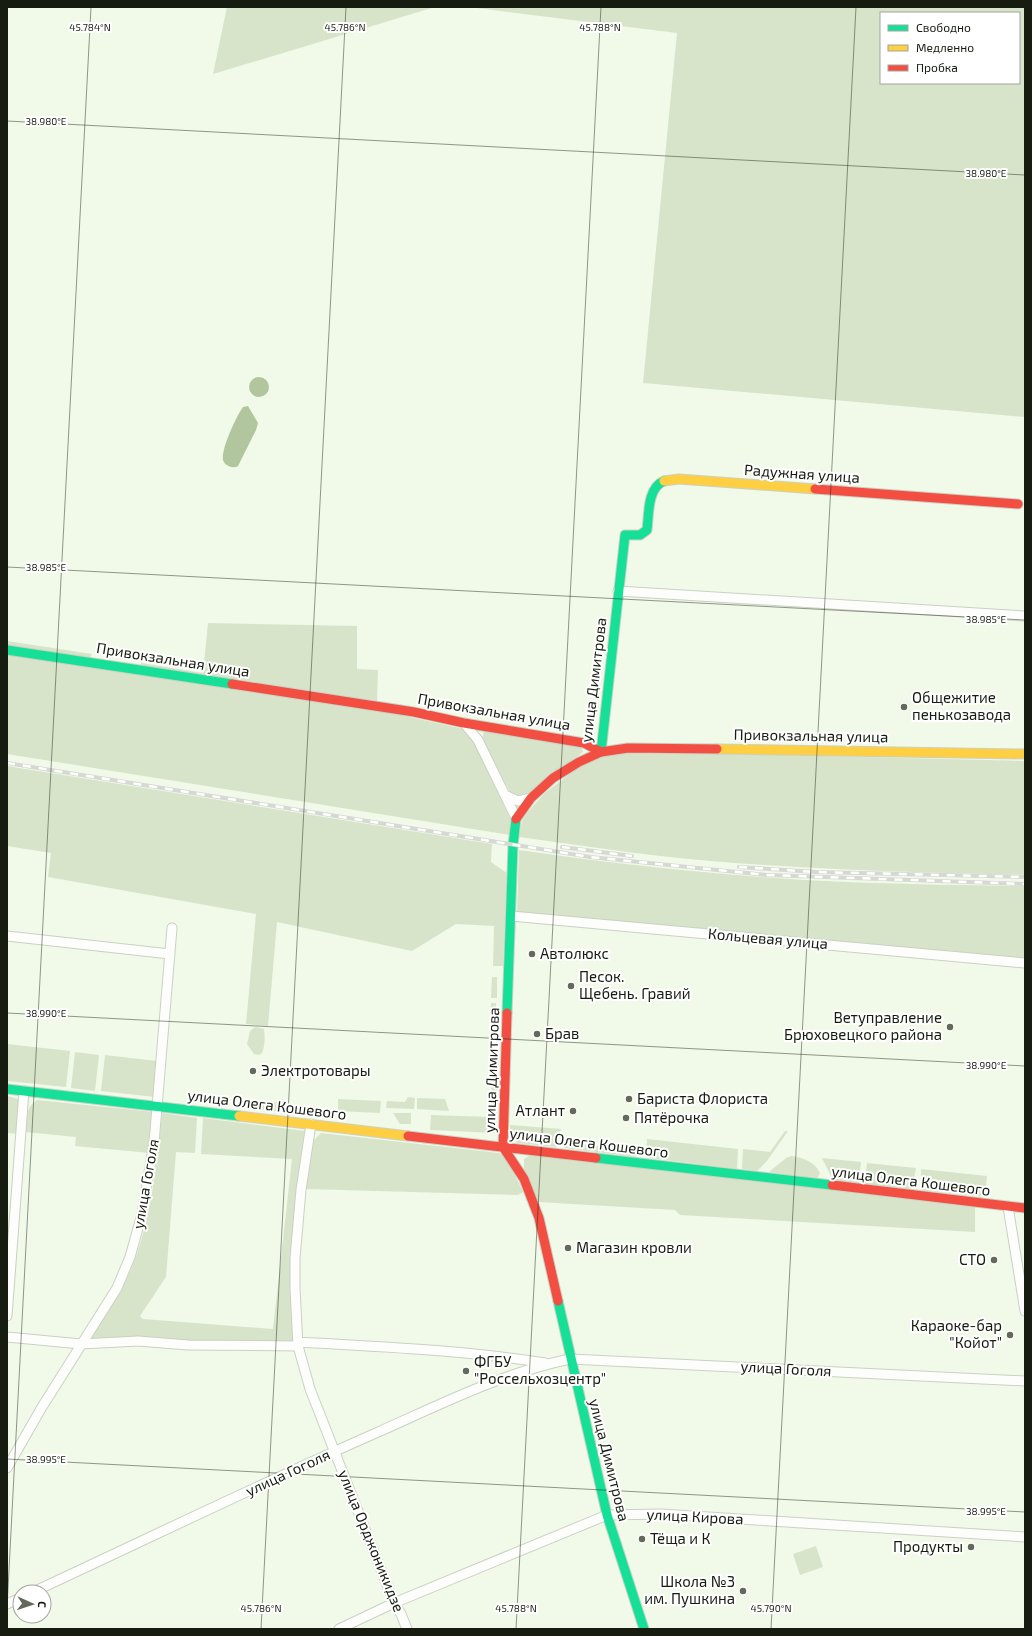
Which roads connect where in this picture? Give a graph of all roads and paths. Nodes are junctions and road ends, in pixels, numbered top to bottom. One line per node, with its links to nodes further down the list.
1 (1018, 504): 2 (street, Радужная улица)
2 (625, 534): 3 (street, улица Димитрова)
3 (618, 591): 4 (street); 7 (street, улица Димитрова)
4 (1025, 616)
5 (7, 650): 6 (street, Привокзальная улица)
6 (464, 723): 7 (street, Привокзальная улица); 9 (street)
7 (601, 752): 8 (street, Привокзальная улица); 10 (street, улица Димитрова)
8 (1025, 754)
9 (505, 795): 10 (street); 11 (street)
10 (533, 797): 11 (street, улица Димитрова)
11 (516, 818): 12 (street, улица Димитрова)
12 (510, 916): 16 (street, Кольцевая улица); 21 (street, улица Димитрова)
13 (172, 928): 15 (street, улица Гоголя)
14 (7, 936): 15 (street)
15 (170, 954): 19 (street, улица Гоголя)
16 (1025, 963)
17 (7, 1089): 18 (street, улица Олега Кошевого)
18 (24, 1091): 19 (street, улица Олега Кошевого); 25 (street)
19 (158, 1106): 20 (street, улица Олега Кошевого); 27 (street, улица Гоголя)
20 (311, 1124): 21 (street, улица Олега Кошевого); 28 (street, улица Орджоникидзе)
21 (503, 1147): 22 (street, улица Олега Кошевого); 29 (street, улица Димитрова)
22 (1008, 1207): 23 (street, улица Олега Кошевого); 24 (street)
23 (1025, 1208)
24 (1025, 1311)
25 (7, 1316)
26 (7, 1337): 27 (street, улица Гоголя)
27 (81, 1344): 28 (street, улица Гоголя); 33 (street, улица Гоголя)
28 (298, 1344): 30 (street, улица Гоголя); 32 (street, улица Орджоникидзе)
29 (570, 1359): 30 (street, улица Гоголя); 31 (street, улица Гоголя); 34 (street, улица Димитрова)
30 (548, 1364): 32 (street, улица Гоголя)
31 (1025, 1381)
32 (334, 1451): 36 (street, улица Гоголя); 37 (street, улица Орджоникидзе)
33 (7, 1468)
34 (608, 1515): 35 (street, улица Кирова); 37 (street, улица Кирова); 40 (street, улица Димитрова)
35 (1025, 1537)
36 (50, 1584)
37 (394, 1603): 38 (street, улица Кирова); 39 (street, улица Орджоникидзе)
38 (339, 1629)
39 (407, 1629)
40 (644, 1629)

